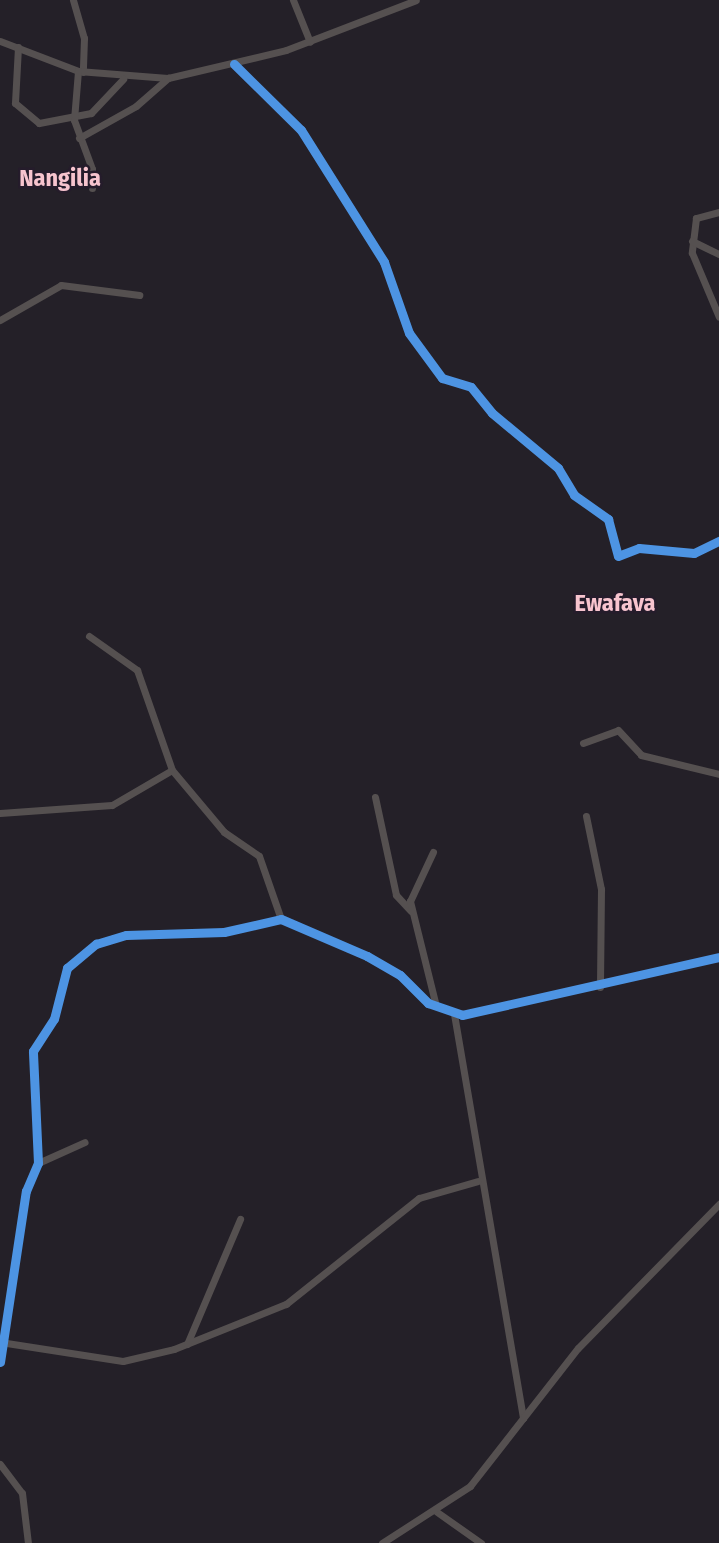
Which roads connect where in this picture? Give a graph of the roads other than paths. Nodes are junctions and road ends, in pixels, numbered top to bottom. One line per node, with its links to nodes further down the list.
1 (73, 0): 8 (street)
2 (293, 0): 5 (street)
3 (416, 0): 5 (street)
4 (0, 41): 6 (street)
5 (310, 43): 7 (street)
6 (18, 47): 8 (street); 11 (street)
7 (234, 64): 9 (street); 20 (street)
8 (80, 71): 10 (street); 11 (street)
9 (168, 78): 10 (street); 12 (street)
10 (123, 79): 11 (street)
11 (75, 120): 12 (street)
12 (79, 138): 13 (street)
13 (92, 188)
14 (719, 212): 15 (street)
15 (692, 241): 16 (street); 18 (street)
16 (719, 254)
17 (139, 295): 19 (street)
18 (719, 317)
19 (0, 320)
20 (719, 541)
21 (89, 636): 23 (street)
22 (583, 743): 24 (street)
23 (172, 770): 26 (street); 30 (street)
24 (719, 774)
25 (375, 797): 29 (street)
26 (0, 813)
27 (586, 816): 32 (street)
28 (433, 852): 29 (street)
29 (411, 911): 33 (street)
30 (281, 919): 33 (street); 36 (street)
31 (719, 957): 32 (street)
32 (600, 987): 34 (street)
33 (436, 1006): 34 (street)
34 (454, 1014): 37 (street)
35 (85, 1142): 36 (street)
36 (38, 1163): 40 (street)
37 (478, 1181): 41 (street); 43 (street)
38 (718, 1205): 43 (street)
39 (240, 1219): 41 (street)
40 (3, 1342): 41 (street); 42 (street)
41 (187, 1344)
42 (0, 1362)
43 (523, 1418): 45 (street)
44 (0, 1464): 46 (street)
45 (437, 1512): 47 (street); 48 (street)
46 (28, 1543)
47 (382, 1543)
48 (481, 1543)

